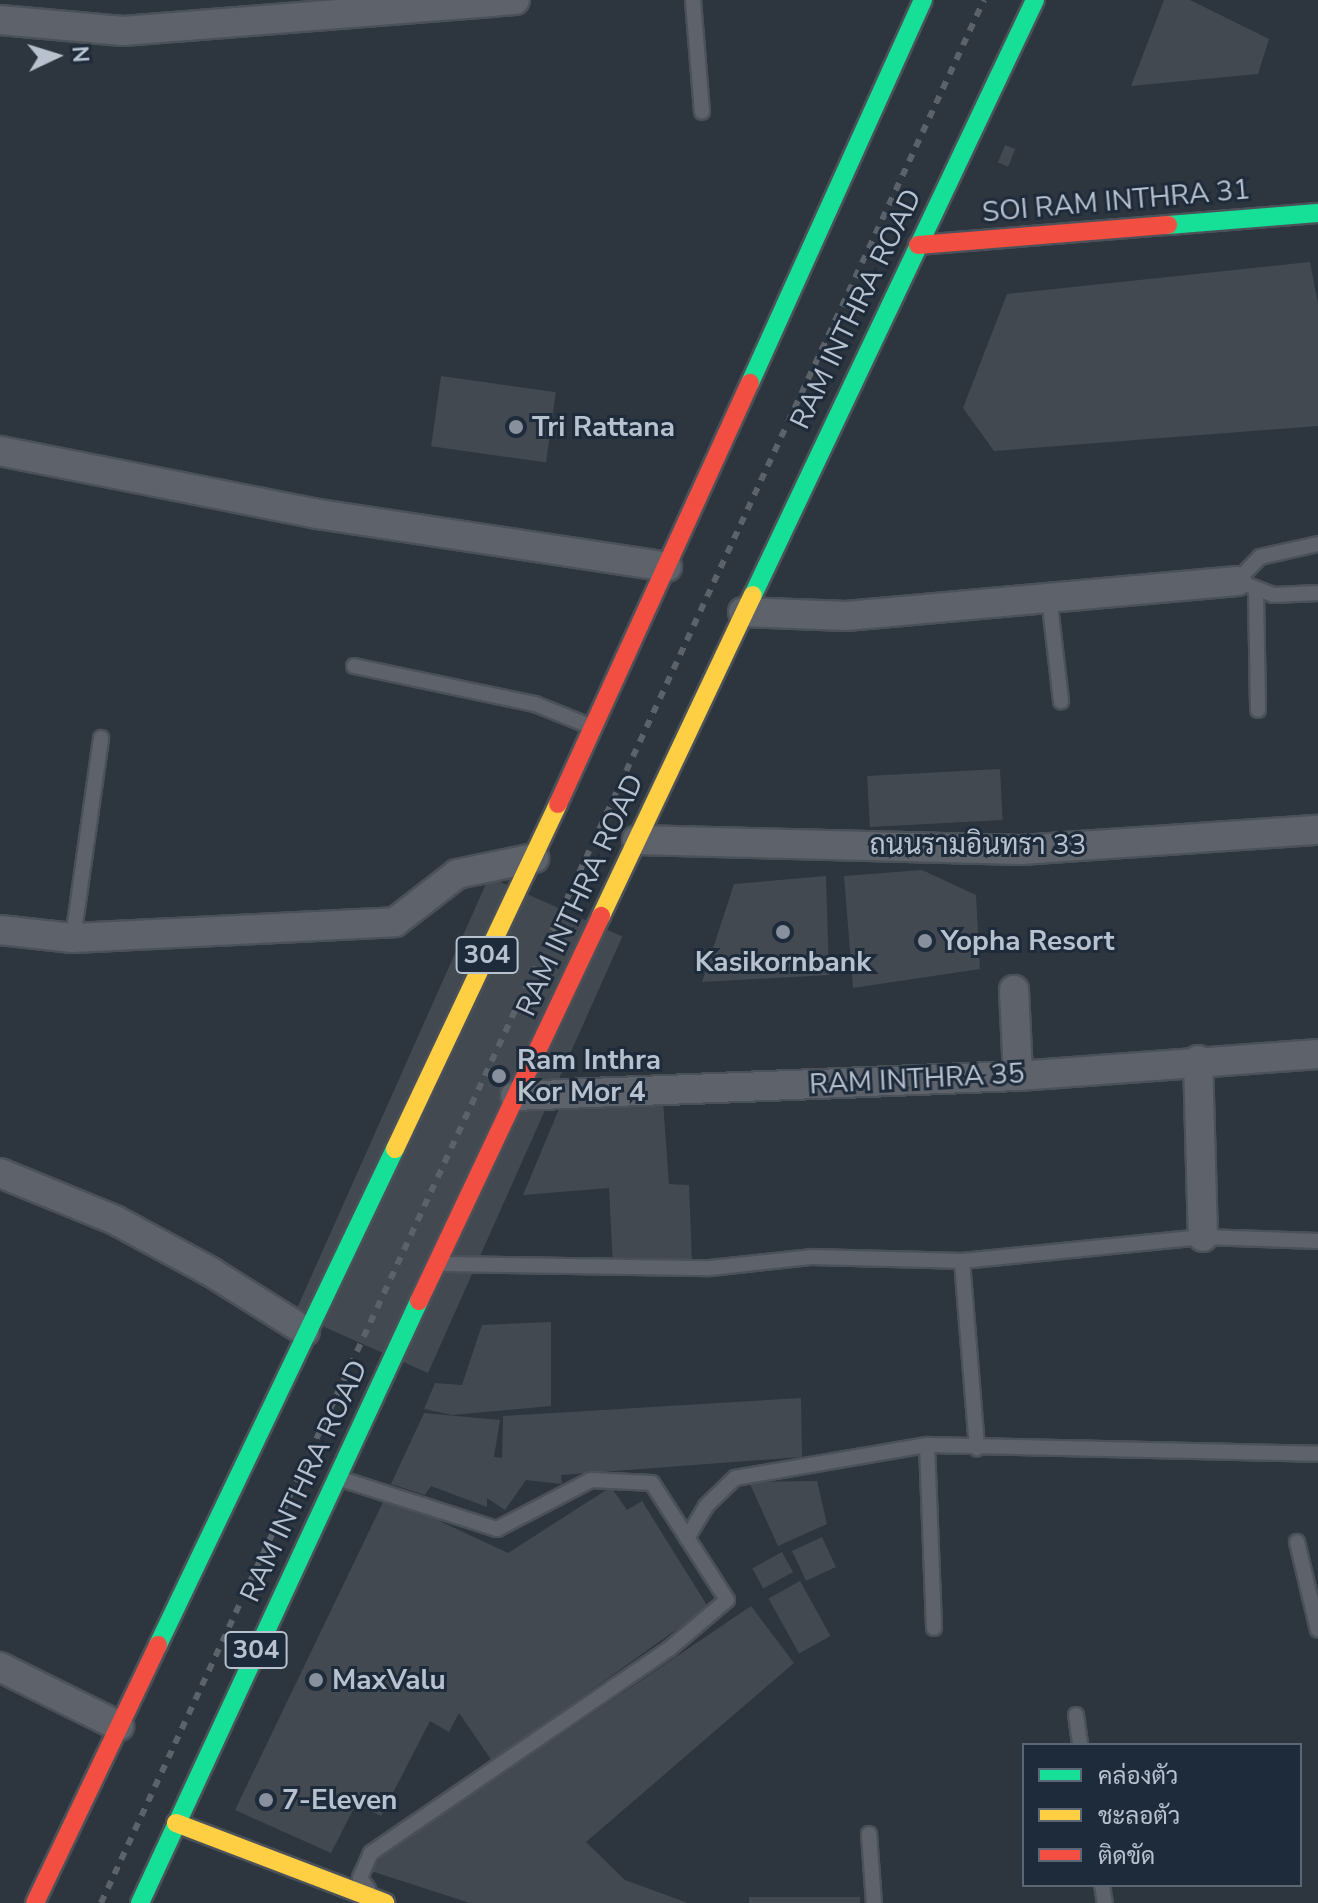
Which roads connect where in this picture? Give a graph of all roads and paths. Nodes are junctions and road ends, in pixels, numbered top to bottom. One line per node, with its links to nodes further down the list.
1 (515, 0): 5 (street)
2 (693, 0): 6 (lane)
3 (923, 0): 11 (main road, RAM INTHRA ROAD / 304)
4 (1035, 0): 8 (main road, RAM INTHRA ROAD / 304)
5 (0, 20)
6 (702, 112)
7 (1318, 213): 8 (main road, SOI RAM INTHRA 31)
8 (918, 245): 15 (main road, RAM INTHRA ROAD / 304)
9 (0, 451): 11 (street)
10 (1318, 544): 12 (lane)
11 (667, 567): 19 (main road, RAM INTHRA ROAD / 304)
12 (1246, 586): 13 (lane); 14 (street); 18 (lane)
13 (1318, 593)
14 (1049, 597): 15 (street); 17 (lane)
15 (743, 612): 22 (main road, RAM INTHRA ROAD / 304)
16 (354, 666): 19 (lane)
17 (1061, 701)
18 (1258, 710)
19 (590, 726): 23 (main road, RAM INTHRA ROAD / 304)
20 (101, 738): 25 (lane)
21 (1318, 830): 22 (street, ถนนรามอินทรา 33)
22 (637, 840): 30 (main road, RAM INTHRA ROAD / 304)
23 (534, 858): 25 (street); 36 (main road, RAM INTHRA ROAD / 304)
24 (0, 930): 25 (street)
25 (73, 938)
26 (1014, 990): 29 (street)
27 (1318, 1054): 28 (street, RAM INTHRA 35)
28 (1198, 1060): 29 (street, RAM INTHRA 35); 32 (street)
29 (1018, 1076): 30 (street, RAM INTHRA 35)
30 (515, 1096): 35 (main road, RAM INTHRA ROAD / 304)
31 (0, 1173): 36 (street)
32 (1203, 1237): 33 (lane); 34 (lane)
33 (1318, 1241)
34 (962, 1261): 35 (lane); 38 (lane)
35 (439, 1264): 40 (main road, RAM INTHRA ROAD / 304)
36 (305, 1331): 47 (main road, RAM INTHRA ROAD / 304)
37 (927, 1445): 38 (lane); 41 (lane); 43 (lane)
38 (977, 1448): 39 (lane)
39 (1318, 1454)
40 (335, 1477): 41 (lane); 49 (main road, RAM INTHRA ROAD / 304)
41 (687, 1538): 51 (lane)
42 (1297, 1542): 44 (lane)
43 (934, 1628)
44 (1318, 1630)
45 (0, 1667): 47 (street)
46 (1076, 1715): 48 (lane)
47 (119, 1726): 52 (main road, RAM INTHRA ROAD / 304)
48 (1080, 1743)
49 (176, 1823): 51 (main road); 53 (main road, RAM INTHRA ROAD / 304)
50 (869, 1834): 54 (lane)
51 (380, 1901)
52 (35, 1903)
53 (140, 1903)
54 (874, 1903)

